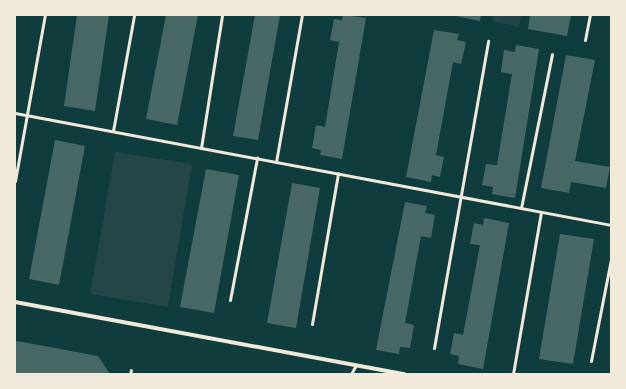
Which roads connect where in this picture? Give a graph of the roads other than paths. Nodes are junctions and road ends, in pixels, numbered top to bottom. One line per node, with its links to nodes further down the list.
1 (45, 15): 10 (lane)
2 (134, 15): 11 (lane)
3 (222, 15): 12 (lane)
4 (302, 15): 14 (lane)
5 (590, 15): 6 (lane)
6 (586, 40)
7 (488, 41): 17 (lane)
8 (552, 54): 18 (lane)
9 (15, 113): 10 (lane)
10 (27, 115): 11 (lane); 16 (lane)
11 (113, 131): 12 (lane)
12 (201, 148): 13 (lane)
13 (257, 158): 14 (lane); 22 (lane)
14 (276, 162): 15 (lane)
15 (338, 174): 17 (lane); 24 (lane)
16 (15, 181)
17 (461, 196): 18 (lane); 25 (lane)
18 (522, 208): 19 (lane)
19 (541, 212): 20 (lane); 30 (lane)
20 (611, 225)
21 (611, 259): 26 (lane)
22 (230, 300)
23 (15, 302): 27 (street)
24 (312, 324)
25 (434, 348)
26 (591, 361)
27 (356, 365): 28 (lane); 29 (street)
28 (351, 374)
29 (404, 374)
30 (513, 374)

